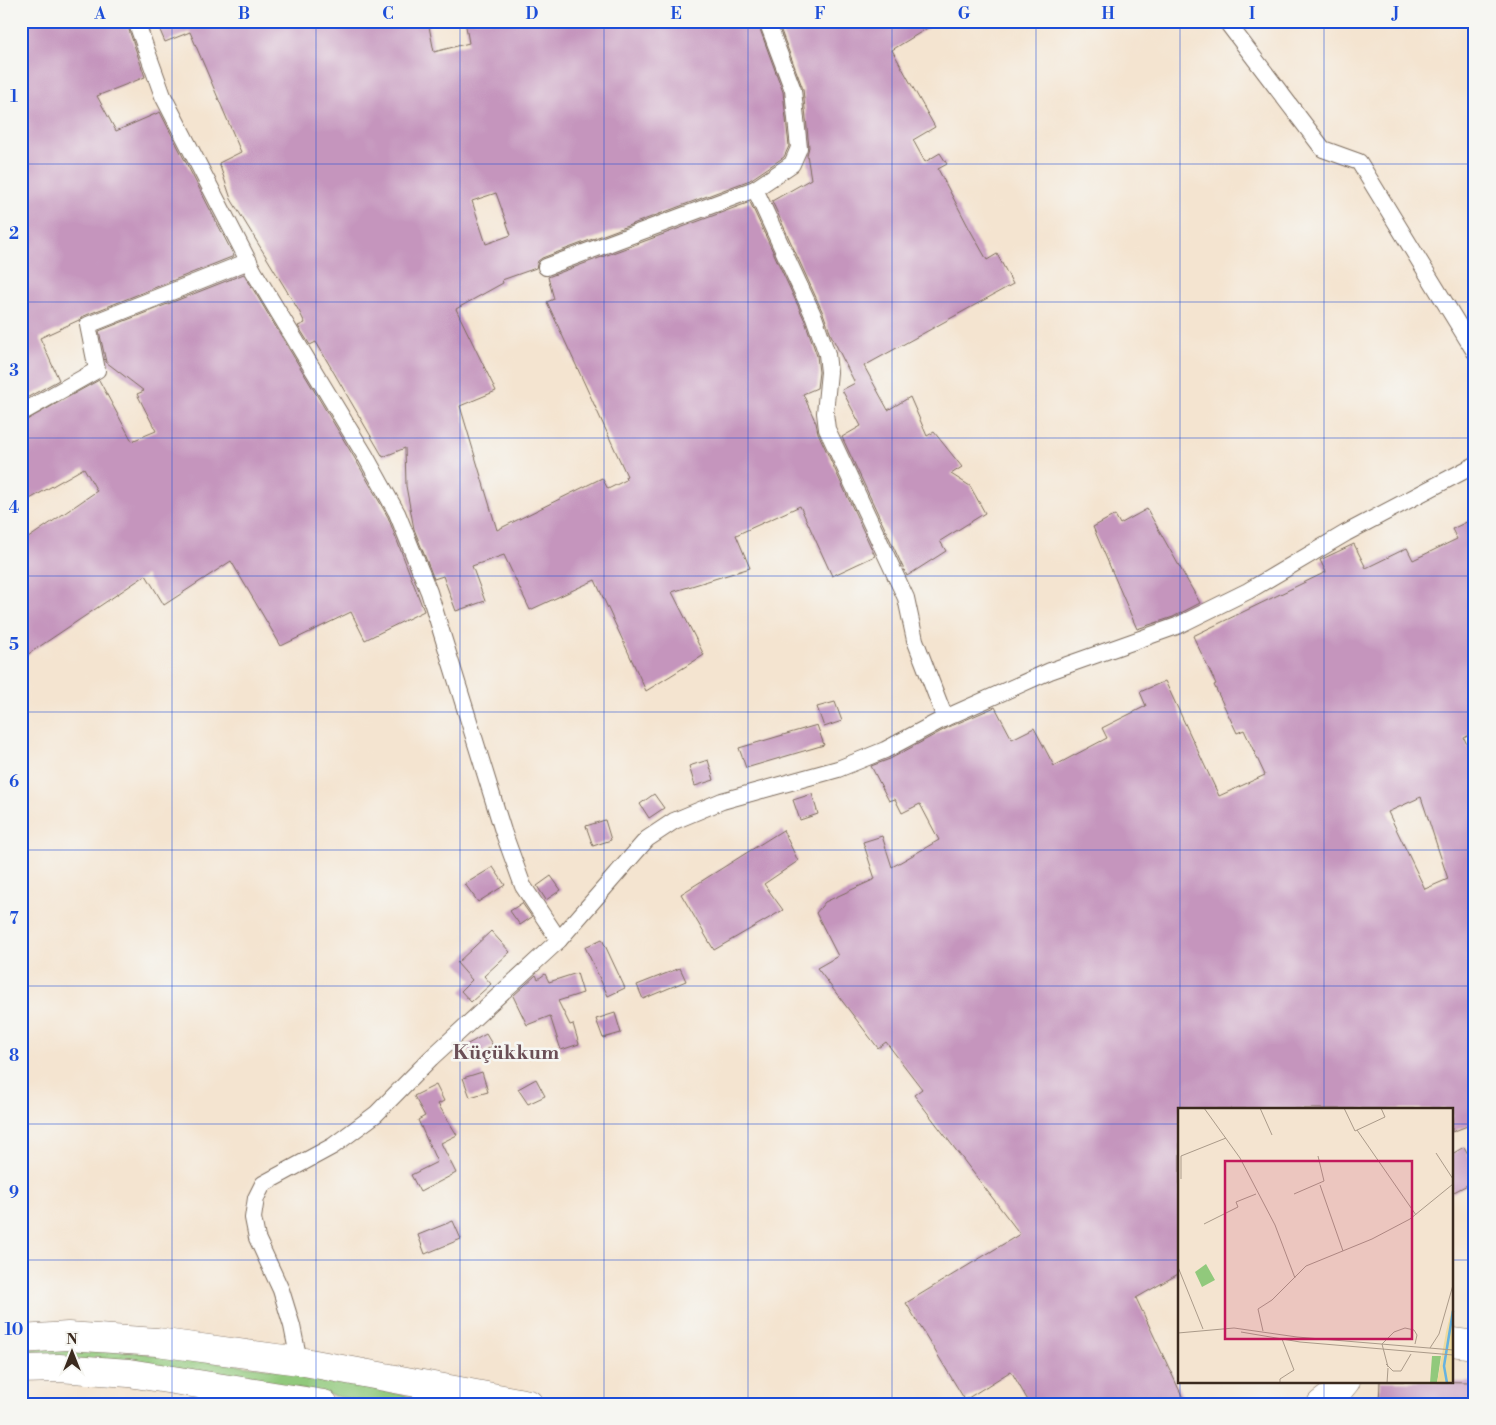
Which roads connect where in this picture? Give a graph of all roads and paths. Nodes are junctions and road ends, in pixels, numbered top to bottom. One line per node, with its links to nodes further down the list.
1 (136, 21): 5 (street)
2 (767, 21): 4 (street)
3 (1226, 21): 7 (street)
4 (755, 188): 6 (street); 10 (street)
5 (249, 261): 8 (street); 11 (street)
6 (546, 267)
7 (1475, 352)
8 (21, 413)
9 (1475, 465): 10 (street)
10 (945, 718): 11 (street)
11 (559, 940): 15 (street)
12 (21, 1339): 15 (highway)
13 (1454, 1342): 14 (highway)
14 (1475, 1345)
15 (300, 1361): 18 (highway)
16 (21, 1369): 17 (highway)
17 (324, 1404)
18 (529, 1404)

